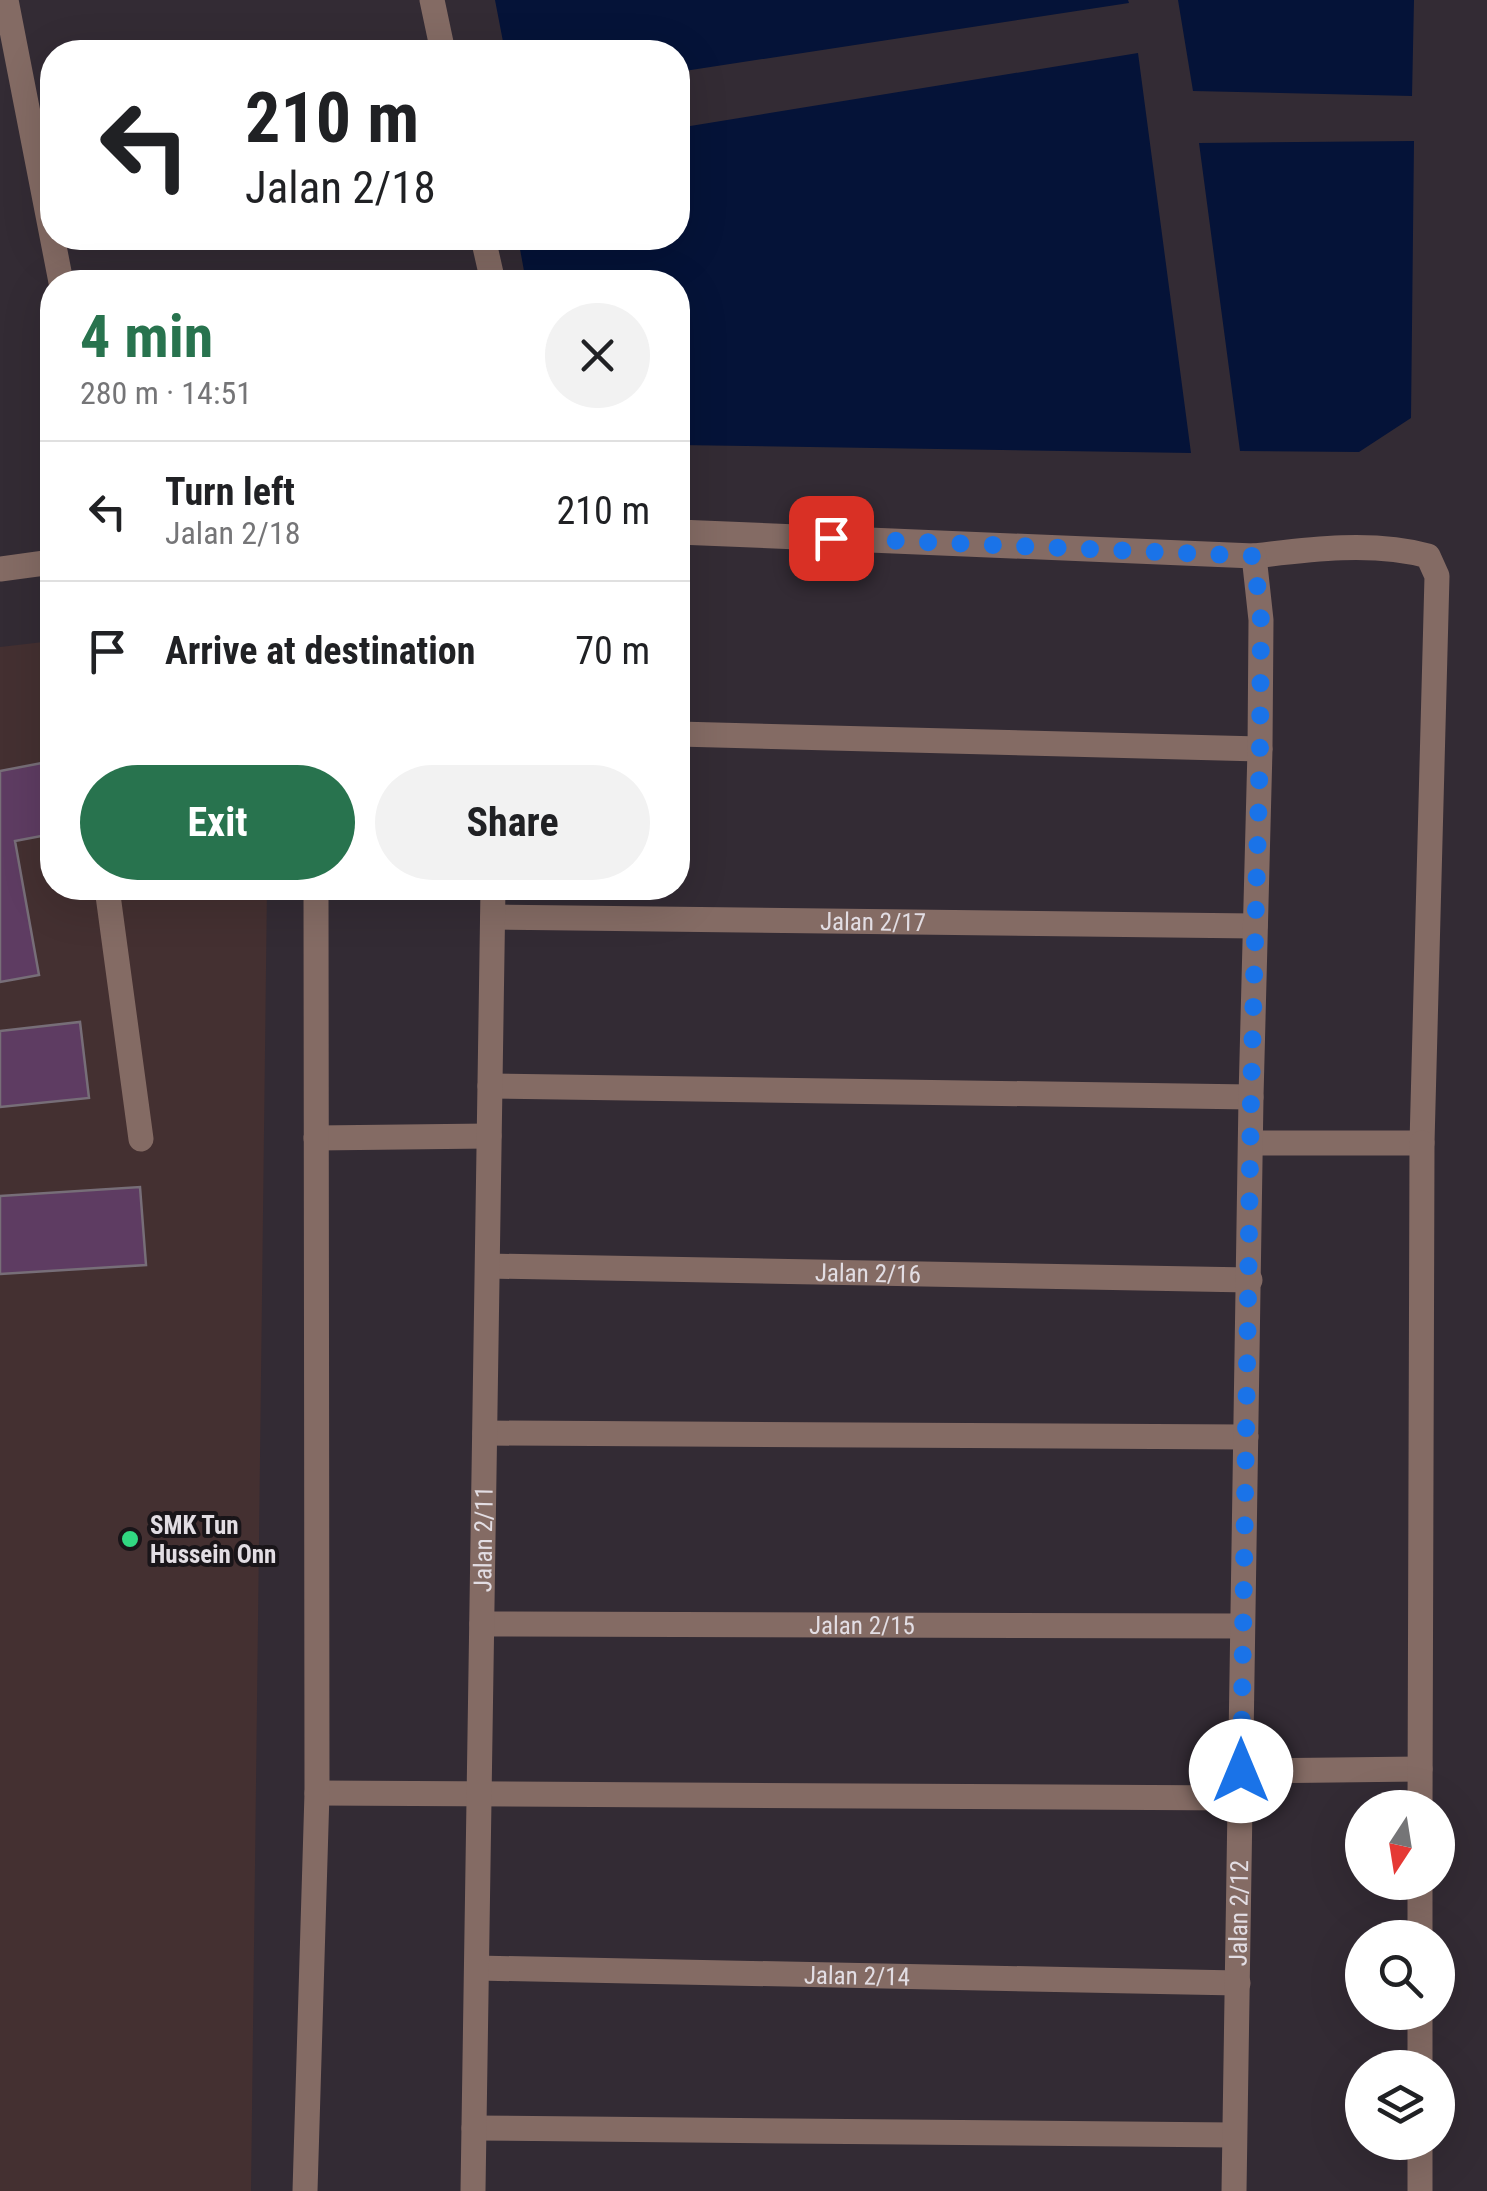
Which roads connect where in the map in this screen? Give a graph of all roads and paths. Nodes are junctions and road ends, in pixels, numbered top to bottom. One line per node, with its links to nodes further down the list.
1 (6, 0): 4 (street)
2 (432, 0): 3 (street)
3 (440, 40)
4 (40, 174)
5 (690, 532): 6 (street)
6 (1254, 556): 10 (street, Jalan 2/12); 22 (street)
7 (40, 564): 8 (street)
8 (0, 570)
9 (690, 734): 10 (street)
10 (1260, 749): 15 (street, Jalan 2/12)
11 (110, 900): 20 (street)
12 (316, 900): 19 (street)
13 (493, 900): 14 (street, Jalan 2/11)
14 (493, 917): 15 (street, Jalan 2/17); 16 (street, Jalan 2/11)
15 (1254, 926): 17 (street, Jalan 2/12)
16 (490, 1086): 17 (street); 18 (street, Jalan 2/11)
17 (1251, 1097): 21 (street, Jalan 2/12)
18 (490, 1136): 19 (street); 23 (street, Jalan 2/11)
19 (316, 1138): 32 (street)
20 (140, 1139)
21 (1252, 1142): 22 (street); 24 (street, Jalan 2/12)
22 (1422, 1142): 29 (street)
23 (488, 1266): 24 (street, Jalan 2/16); 25 (street, Jalan 2/11)
24 (1250, 1280): 26 (street, Jalan 2/12)
25 (485, 1433): 26 (street); 27 (street, Jalan 2/11)
26 (1246, 1437): 28 (street, Jalan 2/12)
27 (482, 1624): 28 (street, Jalan 2/15); 33 (street, Jalan 2/11)
28 (1241, 1626): 30 (street, Jalan 2/12)
29 (1420, 1769): 30 (street); 31 (street)
30 (1241, 1771): 34 (street, Jalan 2/12)
31 (1420, 1790)
32 (318, 1792): 33 (street); 40 (street)
33 (480, 1792): 34 (street); 35 (street, Jalan 2/11)
34 (1240, 1798): 36 (street, Jalan 2/12)
35 (477, 1968): 36 (street, Jalan 2/14); 37 (street, Jalan 2/11)
36 (1238, 1983): 38 (street, Jalan 2/12)
37 (474, 2128): 38 (street); 41 (street, Jalan 2/11)
38 (1234, 2135): 42 (street, Jalan 2/12)
39 (1420, 2160): 43 (street)
40 (305, 2191)
41 (474, 2191)
42 (1234, 2191)
43 (1420, 2191)

